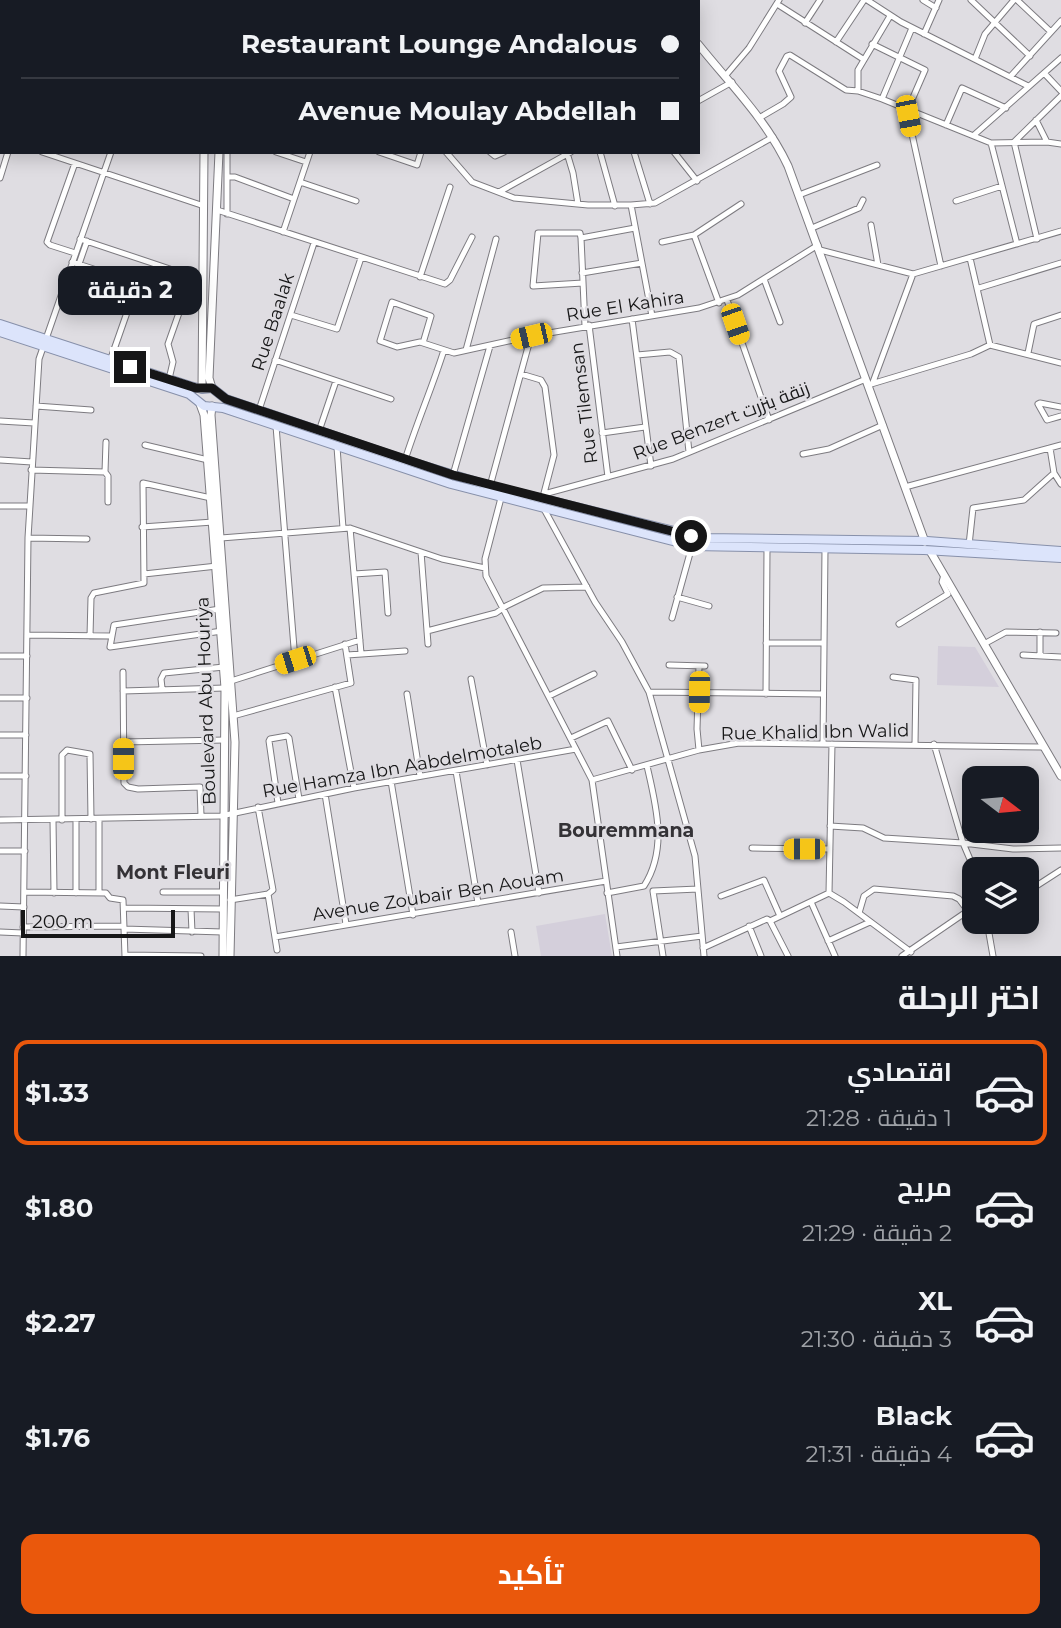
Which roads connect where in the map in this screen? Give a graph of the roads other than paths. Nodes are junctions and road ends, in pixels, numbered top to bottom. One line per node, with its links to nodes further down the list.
1 (820, 0): 12 (street)
2 (865, 0): 9 (street); 16 (street)
3 (923, 0): 8 (street)
4 (939, 0): 8 (street)
5 (971, 0): 11 (street)
6 (1016, 0): 11 (street); 14 (street)
7 (778, 2): 12 (street); 26 (street)
8 (936, 8): 15 (street)
9 (890, 16): 13 (street); 17 (street)
10 (1061, 21): 14 (street)
11 (995, 22): 20 (street); 23 (street)
12 (806, 23): 16 (street)
13 (912, 28): 15 (street); 19 (street)
14 (1051, 32): 20 (street)
15 (924, 34): 23 (street)
16 (836, 42): 22 (street)
17 (872, 44): 19 (street); 22 (street)
18 (700, 46): 26 (main road)
19 (898, 56): 30 (street); 33 (street)
20 (1030, 56): 25 (street)
21 (1061, 58): 24 (street)
22 (863, 59): 28 (street)
23 (975, 59): 25 (street)
24 (1044, 73): 27 (street); 29 (street)
25 (1010, 77): 27 (street)
26 (729, 78): 31 (street); 34 (main road)
27 (1028, 86): 32 (street)
28 (858, 91): 30 (street); 34 (street)
29 (1061, 93): 35 (street)
30 (883, 99): 33 (street)
31 (700, 100)
32 (1006, 108): 36 (street); 37 (street)
33 (908, 109): 36 (street); 106 (street)
34 (759, 118): 38 (main road)
35 (1036, 120): 39 (street); 40 (street)
36 (946, 125): 37 (street)
37 (974, 135): 41 (street)
38 (773, 136): 65 (street); 70 (main road)
39 (1014, 142): 40 (street); 41 (street); 92 (street)
40 (1047, 142): 42 (street)
41 (991, 143): 67 (street)
42 (1061, 144)
43 (7, 154): 64 (street)
44 (48, 154): 60 (street)
45 (110, 154): 62 (street)
46 (204, 154): 79 (main road)
47 (219, 154): 81 (main road)
48 (227, 154): 63 (street)
49 (282, 154): 59 (street)
50 (309, 154): 59 (street)
51 (385, 154): 52 (street)
52 (420, 154)
53 (448, 154): 69 (street)
54 (567, 154): 69 (street)
55 (569, 154): 77 (street)
56 (601, 154): 80 (street)
57 (635, 154): 75 (street)
58 (676, 154): 65 (street)
59 (306, 162): 66 (street)
60 (75, 163): 62 (street); 98 (street)
61 (877, 165): 70 (street)
62 (103, 172): 79 (street); 93 (street)
63 (228, 177): 71 (street); 82 (street)
64 (0, 178)
65 (697, 181): 75 (street)
66 (300, 182): 71 (street); 73 (street)
67 (1002, 186): 74 (street); 96 (street)
68 (450, 187): 110 (street)
69 (499, 192): 77 (street)
70 (799, 195): 85 (main road)
71 (294, 199): 87 (street)
72 (863, 200): 85 (street)
73 (356, 201)
74 (956, 201)
75 (650, 204): 78 (street)
76 (741, 204): 89 (street)
77 (578, 205): 80 (street)
78 (631, 205): 80 (street); 84 (street)
79 (204, 206): 141 (main road)
80 (615, 206)
81 (217, 210): 82 (street); 141 (main road)
82 (227, 214): 87 (street)
83 (871, 225): 105 (street)
84 (635, 228): 88 (street); 102 (street)
85 (812, 228): 97 (main road)
86 (1061, 231): 92 (street)
87 (283, 232): 95 (street)
88 (580, 235): 108 (street, Rue Tilemsan); 112 (street)
89 (694, 235): 94 (street); 116 (street)
90 (472, 237): 110 (street)
91 (496, 239): 131 (street)
92 (1037, 239): 96 (street)
93 (83, 240): 98 (street); 104 (street); 107 (street)
94 (662, 242)
95 (314, 243): 99 (street); 117 (street, Rue Baalak)
96 (1017, 244): 100 (street)
97 (819, 247): 105 (street); 111 (street, Rue El Kahira); 140 (main road)
98 (75, 253): 101 (street)
99 (361, 258): 110 (street); 117 (street)
100 (971, 258): 106 (street); 114 (street)
101 (72, 262): 104 (street); 126 (street)
102 (642, 263): 108 (street); 119 (street)
103 (1061, 263): 114 (street)
104 (79, 264): 113 (street)
105 (878, 265): 109 (street)
106 (941, 266): 109 (street)
107 (170, 269)
108 (582, 273): 112 (street, Rue Tilemsan)
109 (913, 274): 140 (street)
110 (420, 277)
111 (764, 279): 115 (street, Rue El Kahira); 121 (street)
112 (583, 283): 123 (street, Rue Tilemsan)
113 (137, 284): 135 (street); 138 (street)
114 (979, 288): 128 (street)
115 (727, 300): 116 (street, Rue El Kahira); 150 (street)
116 (719, 303): 119 (street, Rue El Kahira)
117 (291, 314): 134 (street, Rue Baalak)
118 (1061, 315): 132 (street)
119 (652, 316): 120 (street, Rue El Kahira)
120 (632, 319): 123 (street, Rue El Kahira); 133 (street)
121 (780, 322)
122 (0, 324): 126 (main road)
123 (587, 326): 125 (street, Rue El Kahira); 157 (street, Rue Tilemsan)
124 (0, 332): 126 (main road)
125 (531, 336): 129 (street, Rue El Kahira); 137 (street)
126 (44, 343): 135 (main road); 143 (main road); 144 (street)
127 (423, 343): 127 (street); 130 (street, Rue El Kahira)
128 (990, 345): 132 (street); 140 (street, Rue Benzert زنقة بنزرت)
129 (490, 346): 131 (street, Rue El Kahira); 173 (street)
130 (444, 350): 131 (street, Rue El Kahira); 167 (street)
131 (466, 350)
132 (1028, 353): 136 (street)
133 (637, 355): 155 (street); 163 (street)
134 (275, 360): 139 (street); 148 (street, Rue Baalak)
135 (110, 361): 138 (main road)
136 (1061, 363)
137 (521, 374): 176 (street); 178 (street)
138 (169, 379): 141 (main road)
139 (336, 381): 142 (street); 156 (street)
140 (869, 382): 150 (street, Rue Benzert زنقة بنزرت); 153 (main road)
141 (208, 390): 143 (main road); 145 (main road); 148 (main road)
142 (391, 399)
143 (199, 402): 145 (main road); 166 (main road, Boulevard Abu Houriya)
144 (36, 405): 147 (street); 152 (street)
145 (212, 406): 154 (main road); 191 (main road, Boulevard Abu Houriya)
146 (1061, 407): 149 (street)
147 (92, 410)
148 (259, 410): 156 (main road)
149 (1061, 416)
150 (769, 420): 163 (street, Rue Benzert زنقة بنزرت)
151 (0, 421): 152 (street)
152 (34, 423): 168 (street)
153 (883, 425): 164 (street); 177 (main road)
154 (276, 426): 161 (main road); 189 (street)
155 (645, 426): 157 (street); 169 (street)
156 (319, 431): 167 (main road)
157 (602, 433): 174 (street, Rue Tilemsan)
158 (106, 442): 171 (street)
159 (145, 444): 166 (street)
160 (1061, 445): 162 (street)
161 (337, 447): 180 (main road); 187 (street)
162 (1050, 448): 172 (street); 177 (street)
163 (690, 452): 169 (street, Rue Benzert زنقة بنزرت)
164 (803, 454)
165 (0, 460): 168 (street)
166 (208, 460): 179 (main road, Boulevard Abu Houriya)
167 (405, 460): 173 (main road)
168 (32, 462): 170 (street)
169 (651, 466): 174 (street, Rue Benzert زنقة بنزرت)
170 (31, 470): 171 (street); 183 (street)
171 (105, 472): 181 (street)
172 (1054, 473): 175 (street); 193 (street)
173 (453, 475): 176 (main road)
174 (608, 477): 178 (street, Rue Benzert زنقة بنزرت)
175 (1061, 484)
176 (490, 485): 178 (main road)
177 (905, 487): 195 (main road)
178 (543, 497): 195 (main road)
179 (211, 498): 185 (main road, Boulevard Abu Houriya); 186 (street)
180 (501, 498): 184 (main road); 202 (street)
181 (108, 502)
182 (0, 506): 183 (street)
183 (29, 506): 190 (street)
184 (544, 509): 194 (main road); 206 (street)
185 (213, 522): 186 (street); 201 (main road, Boulevard Abu Houriya)
186 (142, 527): 204 (street)
187 (343, 528): 188 (street); 189 (street)
188 (350, 528): 199 (street); 203 (street)
189 (285, 533): 191 (street); 235 (street)
190 (28, 538): 192 (street); 218 (street)
191 (220, 538): 242 (main road, Boulevard Abu Houriya)
192 (87, 540)
193 (969, 545): 195 (main road); 198 (main road)
194 (692, 546): 196 (main road); 207 (street)
195 (928, 546): 197 (main road); 200 (main road); 205 (main road)
196 (767, 549): 197 (main road); 223 (street)
197 (825, 549): 224 (street)
198 (1061, 551)
199 (421, 552): 202 (street); 215 (street)
200 (1061, 558)
201 (217, 565): 204 (street); 210 (main road, Boulevard Abu Houriya)
202 (485, 568): 209 (street)
203 (354, 573): 211 (street); 221 (street)
204 (144, 574): 219 (street)
205 (944, 575): 213 (street); 226 (main road)
206 (587, 587): 209 (street); 247 (street)
207 (677, 597): 208 (street); 212 (street)
208 (709, 606)
209 (502, 608): 215 (street); 252 (street)
210 (220, 609): 214 (main road, Boulevard Abu Houriya); 220 (street)
211 (388, 613)
212 (672, 618)
213 (899, 624)
214 (222, 631): 220 (street); 237 (main road, Boulevard Abu Houriya)
215 (427, 631): 222 (street)
216 (1040, 632): 217 (street); 226 (street); 233 (street)
217 (1056, 633)
218 (27, 635): 219 (street); 232 (street)
219 (90, 636): 220 (street)
220 (112, 636)
221 (360, 640): 225 (street); 228 (street)
222 (428, 643)
223 (766, 643): 224 (street); 250 (street)
224 (824, 643): 251 (street)
225 (345, 644): 229 (street); 235 (street)
226 (985, 644): 265 (main road)
227 (405, 651): 228 (street)
228 (361, 653): 229 (street)
229 (347, 655): 245 (street)
230 (1023, 655): 233 (street)
231 (0, 656): 232 (street)
232 (27, 656): 254 (street)
233 (1040, 656): 234 (street)
234 (1061, 657)
235 (295, 660): 242 (street)
236 (668, 665): 248 (street)
237 (224, 667): 243 (street); 244 (main road, Boulevard Abu Houriya)
238 (122, 672): 246 (street)
239 (593, 674): 252 (street)
240 (893, 677): 263 (street)
241 (471, 679): 270 (street)
242 (231, 681): 255 (main road, Boulevard Abu Houriya)
243 (162, 688): 244 (street); 246 (street)
244 (225, 688): 259 (main road, Boulevard Abu Houriya)
245 (335, 688): 255 (street); 280 (street)
246 (123, 691): 260 (street)
247 (649, 692): 248 (street); 268 (street)
248 (699, 692): 250 (street); 267 (street)
249 (407, 694): 276 (street)
250 (766, 694): 251 (street)
251 (823, 694): 261 (street)
252 (549, 696): 258 (street)
253 (0, 698): 254 (street)
254 (27, 698): 257 (street)
255 (233, 716): 285 (main road, Boulevard Abu Houriya)
256 (0, 735): 257 (street)
257 (26, 735): 275 (street)
258 (571, 738): 266 (street); 272 (street)
259 (225, 740): 260 (street); 285 (main road, Boulevard Abu Houriya)
260 (123, 742): 286 (street)
261 (823, 744): 262 (street, Rue Khalid Ibn Walid); 267 (street, Rue Khalid Ibn Walid)
262 (832, 744): 263 (street, Rue Khalid Ibn Walid); 294 (street)
263 (915, 744): 264 (street, Rue Khalid Ibn Walid)
264 (934, 744): 265 (street, Rue Khalid Ibn Walid); 295 (street)
265 (1044, 747): 277 (main road)
266 (576, 749): 269 (street, Rue Hamza Ibn Aabdelmotaleb); 278 (street)
267 (699, 750): 268 (street, Rue Khalid Ibn Walid)
268 (668, 759): 271 (street, Rue Khalid Ibn Walid); 308 (street)
269 (517, 760): 270 (street, Rue Hamza Ibn Aabdelmotaleb); 316 (street)
270 (487, 765): 273 (street, Rue Hamza Ibn Aabdelmotaleb)
271 (647, 766): 272 (street, Rue Khalid Ibn Walid); 307 (street)
272 (632, 769): 278 (street, Rue Khalid Ibn Walid)
273 (456, 771): 276 (street, Rue Hamza Ibn Aabdelmotaleb); 323 (street)
274 (0, 776): 275 (street)
275 (26, 776): 290 (street)
276 (421, 776): 279 (street, Rue Hamza Ibn Aabdelmotaleb)
277 (1061, 776)
278 (592, 780): 305 (street)
279 (391, 781): 280 (street, Rue Hamza Ibn Aabdelmotaleb); 331 (street)
280 (354, 788): 281 (street, Rue Hamza Ibn Aabdelmotaleb)
281 (325, 794): 282 (street, Rue Hamza Ibn Aabdelmotaleb); 336 (street)
282 (299, 799): 283 (street, Rue Hamza Ibn Aabdelmotaleb); 283 (street)
283 (278, 803): 284 (street, Rue Hamza Ibn Aabdelmotaleb)
284 (258, 807): 285 (street, Rue Hamza Ibn Aabdelmotaleb); 319 (street)
285 (229, 814): 286 (street, Rue Hamza Ibn Aabdelmotaleb); 296 (main road, Boulevard Abu Houriya)
286 (201, 816): 288 (street, Rue Hamza Ibn Aabdelmotaleb)
287 (91, 819): 288 (street, Rue Hamza Ibn Aabdelmotaleb); 292 (street); 293 (street, Rue Hamza Ibn Aabdelmotaleb)
288 (99, 819): 315 (street)
289 (0, 820): 290 (street, Rue Hamza Ibn Aabdelmotaleb)
290 (26, 820): 291 (street, Rue Hamza Ibn Aabdelmotaleb); 303 (street)
291 (53, 820): 292 (street, Rue Hamza Ibn Aabdelmotaleb); 313 (street)
292 (62, 820): 293 (street, Rue Hamza Ibn Aabdelmotaleb)
293 (76, 820): 314 (street)
294 (831, 826): 297 (street); 301 (street)
295 (962, 840)
296 (228, 843): 312 (main road, Boulevard Abu Houriya); 321 (main road, Boulevard Abu Houriya)
297 (962, 843)
298 (971, 844): 300 (street)
299 (752, 848): 301 (street)
300 (1061, 848)
301 (830, 849): 318 (street)
302 (0, 851): 303 (street)
303 (25, 851): 310 (street)
304 (1061, 870): 306 (street)
305 (606, 881): 316 (street, Avenue Zoubair Ben Aouam); 317 (street)
306 (1039, 884)
307 (644, 886): 309 (street); 317 (street)
308 (698, 889): 309 (street); 345 (street)
309 (653, 891): 348 (street)
310 (25, 892): 313 (street); 326 (street)
311 (163, 892): 312 (street)
312 (223, 892): 329 (main road, Boulevard Abu Houriya)
313 (54, 893): 314 (street)
314 (76, 893): 315 (street)
315 (99, 893): 327 (street)
316 (539, 893): 323 (street, Avenue Zoubair Ben Aouam)
317 (607, 893): 349 (street)
318 (829, 893): 322 (street); 330 (street)
319 (268, 894): 321 (street); 346 (street)
320 (721, 896): 333 (street)
321 (230, 900): 358 (main road, Boulevard Abu Houriya)
322 (811, 902): 333 (street); 347 (street)
323 (478, 904): 331 (street, Avenue Zoubair Ben Aouam)
324 (962, 904): 330 (street)
325 (0, 906): 326 (street)
326 (24, 906): 339 (street)
327 (124, 908): 328 (street); 338 (street)
328 (191, 909): 329 (street); 341 (street)
329 (223, 909): 342 (main road, Boulevard Abu Houriya)
330 (859, 913): 335 (street)
331 (413, 915): 336 (street, Avenue Zoubair Ben Aouam)
332 (962, 915): 352 (street)
333 (780, 916): 334 (street)
334 (770, 921): 337 (street); 364 (street)
335 (870, 922): 347 (street); 352 (street)
336 (346, 924): 346 (street, Avenue Zoubair Ben Aouam)
337 (749, 926): 350 (street); 363 (street)
338 (124, 928): 339 (street); 341 (street); 355 (street)
339 (23, 930): 340 (street); 354 (street)
340 (0, 932)
341 (191, 932): 342 (street)
342 (223, 932): 357 (main road, Boulevard Abu Houriya)
343 (511, 932): 353 (street)
344 (990, 934): 367 (street)
345 (702, 936): 348 (street); 350 (street)
346 (275, 937): 351 (street)
347 (828, 940): 365 (street)
348 (661, 942): 349 (street); 361 (street)
349 (616, 947): 360 (street)
350 (703, 948): 362 (street)
351 (277, 950)
352 (911, 952): 366 (street)
353 (515, 955): 359 (street)
354 (23, 956)
355 (125, 956): 356 (street)
356 (201, 956)
357 (223, 956)
358 (230, 956)
359 (505, 956)
360 (617, 956)
361 (663, 956)
362 (704, 956)
363 (761, 956)
364 (788, 956)
365 (835, 956)
366 (902, 956)
367 (993, 956)

